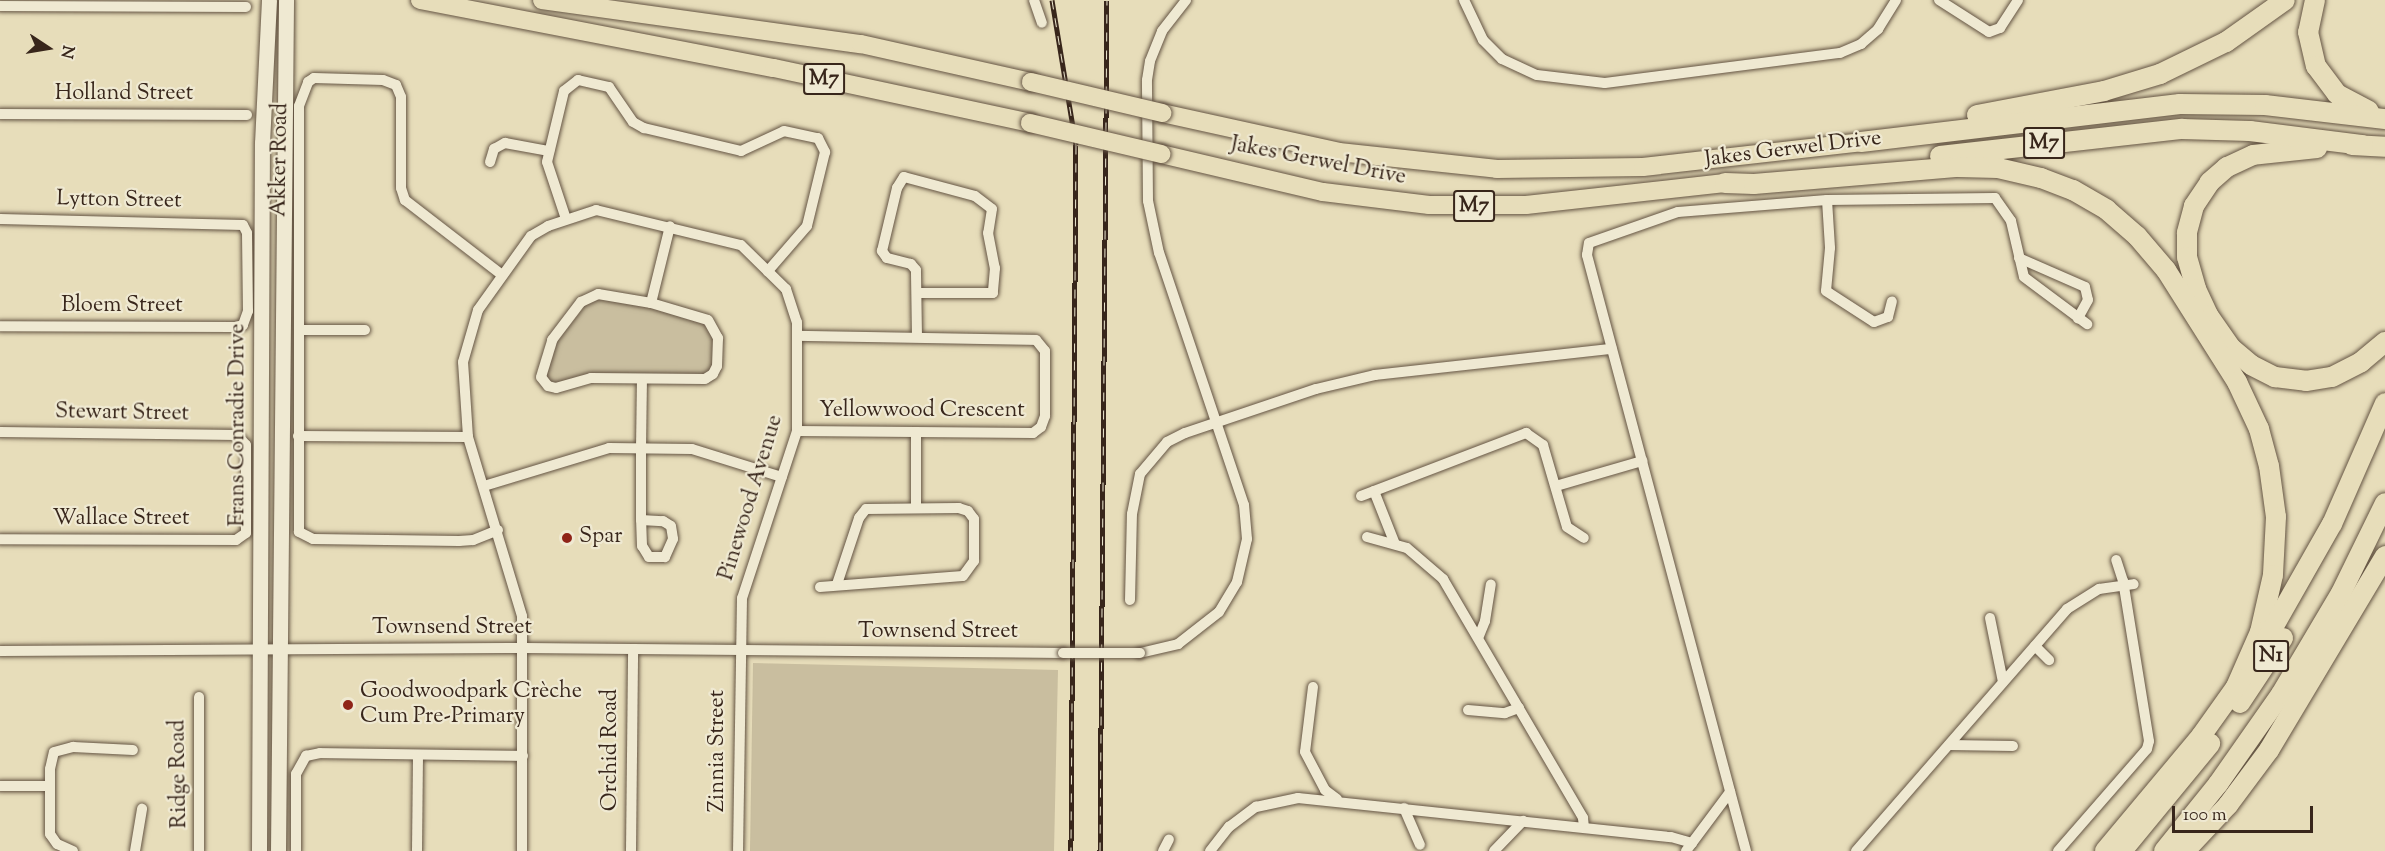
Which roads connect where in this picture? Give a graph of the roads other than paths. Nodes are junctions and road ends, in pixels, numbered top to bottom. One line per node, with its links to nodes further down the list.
1 (269, 0): 81 (main road, Frans Conradie Drive)
2 (286, 0): 80 (main road, Frans Conradie Drive)
3 (420, 0): 24 (highway, Jakes Gerwel Drive / M7, bridge)
4 (542, 0): 19 (highway, Jakes Gerwel Drive / M7, bridge)
5 (1034, 0): 15 (street)
6 (1186, 0): 45 (street, Townsend Street)
7 (1464, 0): 8 (street)
8 (1896, 0)
9 (1939, 0): 10 (street)
10 (2018, 0)
11 (2285, 0): 19 (highway)
12 (2315, 0): 18 (highway)
13 (0, 6): 14 (street)
14 (246, 7)
15 (1042, 23)
16 (0, 114): 17 (street, Holland Street)
17 (247, 115)
18 (2385, 119): 19 (highway, Jakes Gerwel Drive / M7)
19 (1861, 142)
20 (2363, 145): 21 (highway); 24 (highway, Jakes Gerwel Drive / M7); 41 (highway)
21 (2385, 147)
22 (549, 151): 23 (street); 27 (street); 30 (street)
23 (490, 162)
24 (1725, 183): 88 (highway)
25 (1827, 200): 29 (street); 33 (street); 42 (street)
26 (0, 219): 35 (street, Lytton Street)
27 (566, 219): 28 (street, Pinewood Avenue); 31 (street, Pinewood Avenue)
28 (670, 226): 30 (street, Pinewood Avenue); 34 (street)
29 (2019, 258): 29 (street)
30 (768, 271): 39 (street, Pinewood Avenue)
31 (502, 275): 37 (street, Akker Road); 50 (street, Pinewood Avenue)
32 (917, 292): 32 (street); 40 (street)
33 (1892, 301)
34 (651, 303): 43 (street); 43 (street)
35 (243, 324): 36 (street, Bloem Street)
36 (0, 326)
37 (300, 330): 38 (street); 49 (street, Akker Road)
38 (365, 330)
39 (799, 336): 40 (street, Yellowwood Crescent); 46 (street, Pinewood Avenue)
40 (917, 337): 48 (street, Yellowwood Crescent)
41 (2385, 342)
42 (1612, 349): 45 (street); 53 (street)
43 (642, 379): 52 (street)
44 (2385, 403): 88 (highway)
45 (1217, 423): 75 (street); 84 (street, Townsend Street, bridge)
46 (797, 430): 48 (street, Yellowwood Crescent); 54 (street, Pinewood Avenue)
47 (0, 432): 66 (street, Stewart Street)
48 (916, 432): 60 (street)
49 (298, 436): 50 (street); 62 (street, Akker Road)
50 (468, 437): 55 (street, Pinewood Avenue)
51 (2385, 438): 124 (highway, N1)
52 (641, 449): 54 (street); 55 (street); 61 (street)
53 (1642, 461): 56 (street); 99 (street)
54 (782, 477): 84 (street, Pinewood Avenue)
55 (484, 486): 62 (street, Pinewood Avenue)
56 (1556, 486): 57 (street); 64 (street)
57 (1374, 491): 58 (street); 67 (street)
58 (1361, 496)
59 (2385, 503): 125 (highway, N1)
60 (916, 507): 71 (street); 71 (street)
61 (642, 520)
62 (498, 530): 79 (street, Pinewood Avenue)
63 (1367, 537): 67 (street)
64 (1584, 538)
65 (0, 539): 66 (street, Wallace Street)
66 (242, 539)
67 (1395, 544): 77 (street)
68 (2385, 555): 100 (highway)
69 (2116, 560): 73 (street)
70 (2385, 568): 100 (highway)
71 (837, 584): 74 (street)
72 (1491, 584): 77 (street)
73 (2129, 585): 78 (street); 122 (street)
74 (820, 587)
75 (1130, 600)
76 (1990, 618): 86 (street)
77 (1479, 636): 90 (street)
78 (2036, 646): 85 (street); 86 (street)
79 (524, 648): 80 (street, Townsend Street); 82 (street, Townsend Street); 96 (street, Pinewood Avenue)
80 (279, 649): 81 (street, Townsend Street); 112 (main road, Frans Conradie Drive)
81 (262, 650): 83 (street, Townsend Street); 111 (main road, Frans Conradie Drive)
82 (633, 650): 84 (street, Townsend Street); 116 (street, Orchid Road)
83 (0, 651)
84 (740, 651): 117 (street, Zinnia Street)
85 (2049, 660)
86 (2004, 682): 92 (street)
87 (1313, 687): 101 (street)
88 (2235, 688): 123 (highway)
89 (199, 697): 110 (street, Ridge Road)
90 (1519, 708): 91 (street); 105 (street)
91 (1468, 710)
92 (1949, 745): 93 (street); 121 (street)
93 (2013, 746)
94 (133, 750): 98 (street)
95 (418, 755): 96 (street); 113 (street); 114 (street)
96 (523, 756): 115 (street, Pinewood Avenue)
97 (0, 786): 98 (street)
98 (50, 786): 108 (street)
99 (1730, 792): 107 (street); 120 (street)
100 (2234, 798): 126 (highway)
101 (1339, 801): 102 (street); 118 (street)
102 (1404, 808): 104 (street); 106 (street)
103 (142, 809): 109 (street)
104 (1523, 821): 105 (street); 119 (street)
105 (1584, 827): 107 (street)
106 (1420, 845)
107 (1689, 847)
108 (73, 851)
109 (135, 851)
110 (199, 851)
111 (259, 851)
112 (278, 851)
113 (296, 851)
114 (417, 851)
115 (522, 851)
116 (631, 851)
117 (738, 851)
118 (1210, 851)
119 (1494, 851)
120 (1746, 851)
121 (1856, 851)
122 (2058, 851)
123 (2104, 851)
124 (2122, 851)
125 (2164, 851)
126 (2186, 851)

